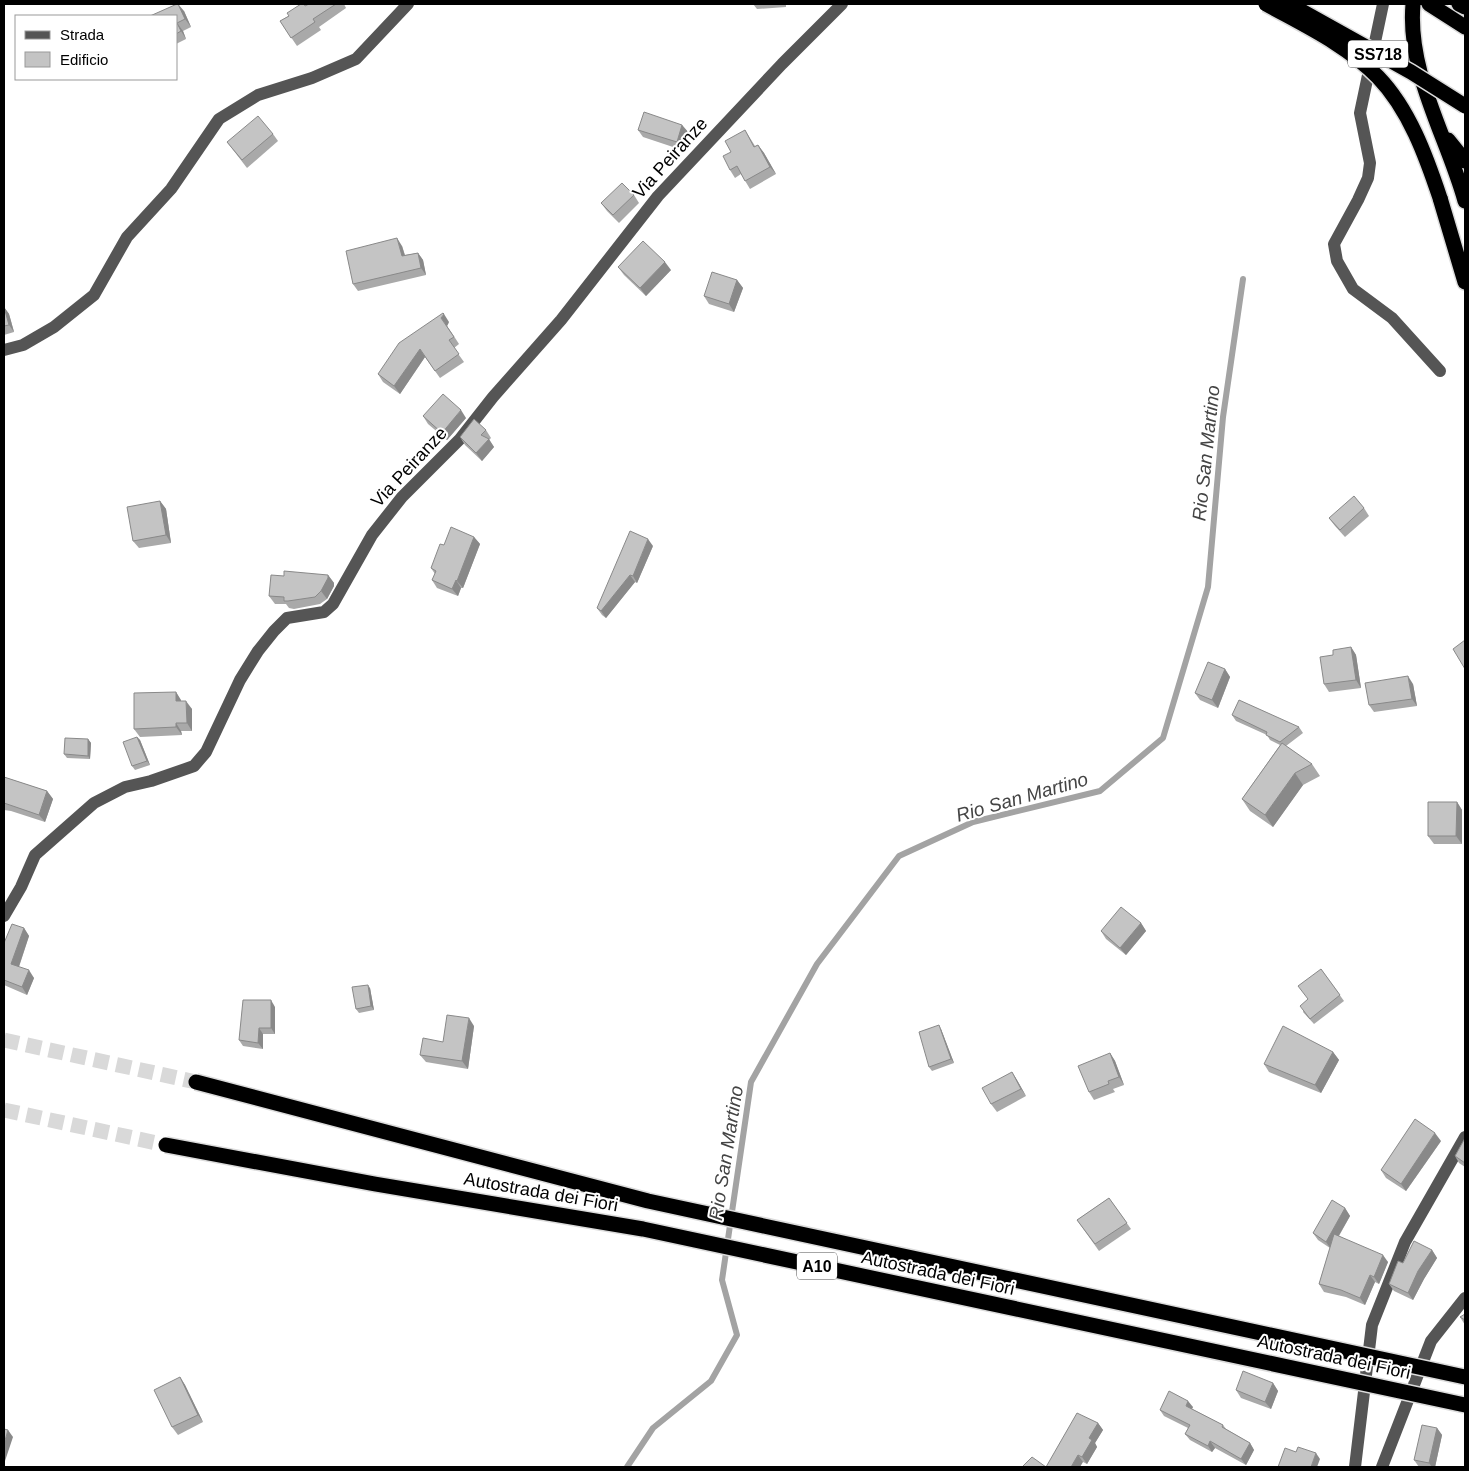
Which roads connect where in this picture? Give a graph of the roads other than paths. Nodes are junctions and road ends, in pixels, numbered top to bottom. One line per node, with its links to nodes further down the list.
1 (408, 4): 16 (street)
2 (842, 4): 18 (street, Via Peiranze)
3 (1266, 4): 15 (highway, bridge)
4 (1289, 4): 11 (highway, SS718, bridge)
5 (1383, 4): 17 (street)
6 (1413, 4): 12 (highway)
7 (1429, 4): 10 (highway)
8 (1459, 4): 9 (highway)
9 (1465, 6)
10 (1465, 27)
11 (1465, 106)
12 (1439, 129): 13 (highway); 14 (highway)
13 (1465, 161)
14 (1465, 201)
15 (1465, 282)
16 (4, 350)
17 (1440, 371)
18 (4, 916)
19 (196, 1082): 23 (highway, Autostrada dei Fiori / A10, bridge)
20 (1465, 1137): 25 (street)
21 (166, 1145): 24 (highway, Autostrada dei Fiori / A10, bridge)
22 (1465, 1298): 26 (street)
23 (1465, 1377)
24 (1465, 1405)
25 (1355, 1467)
26 (1382, 1467)

